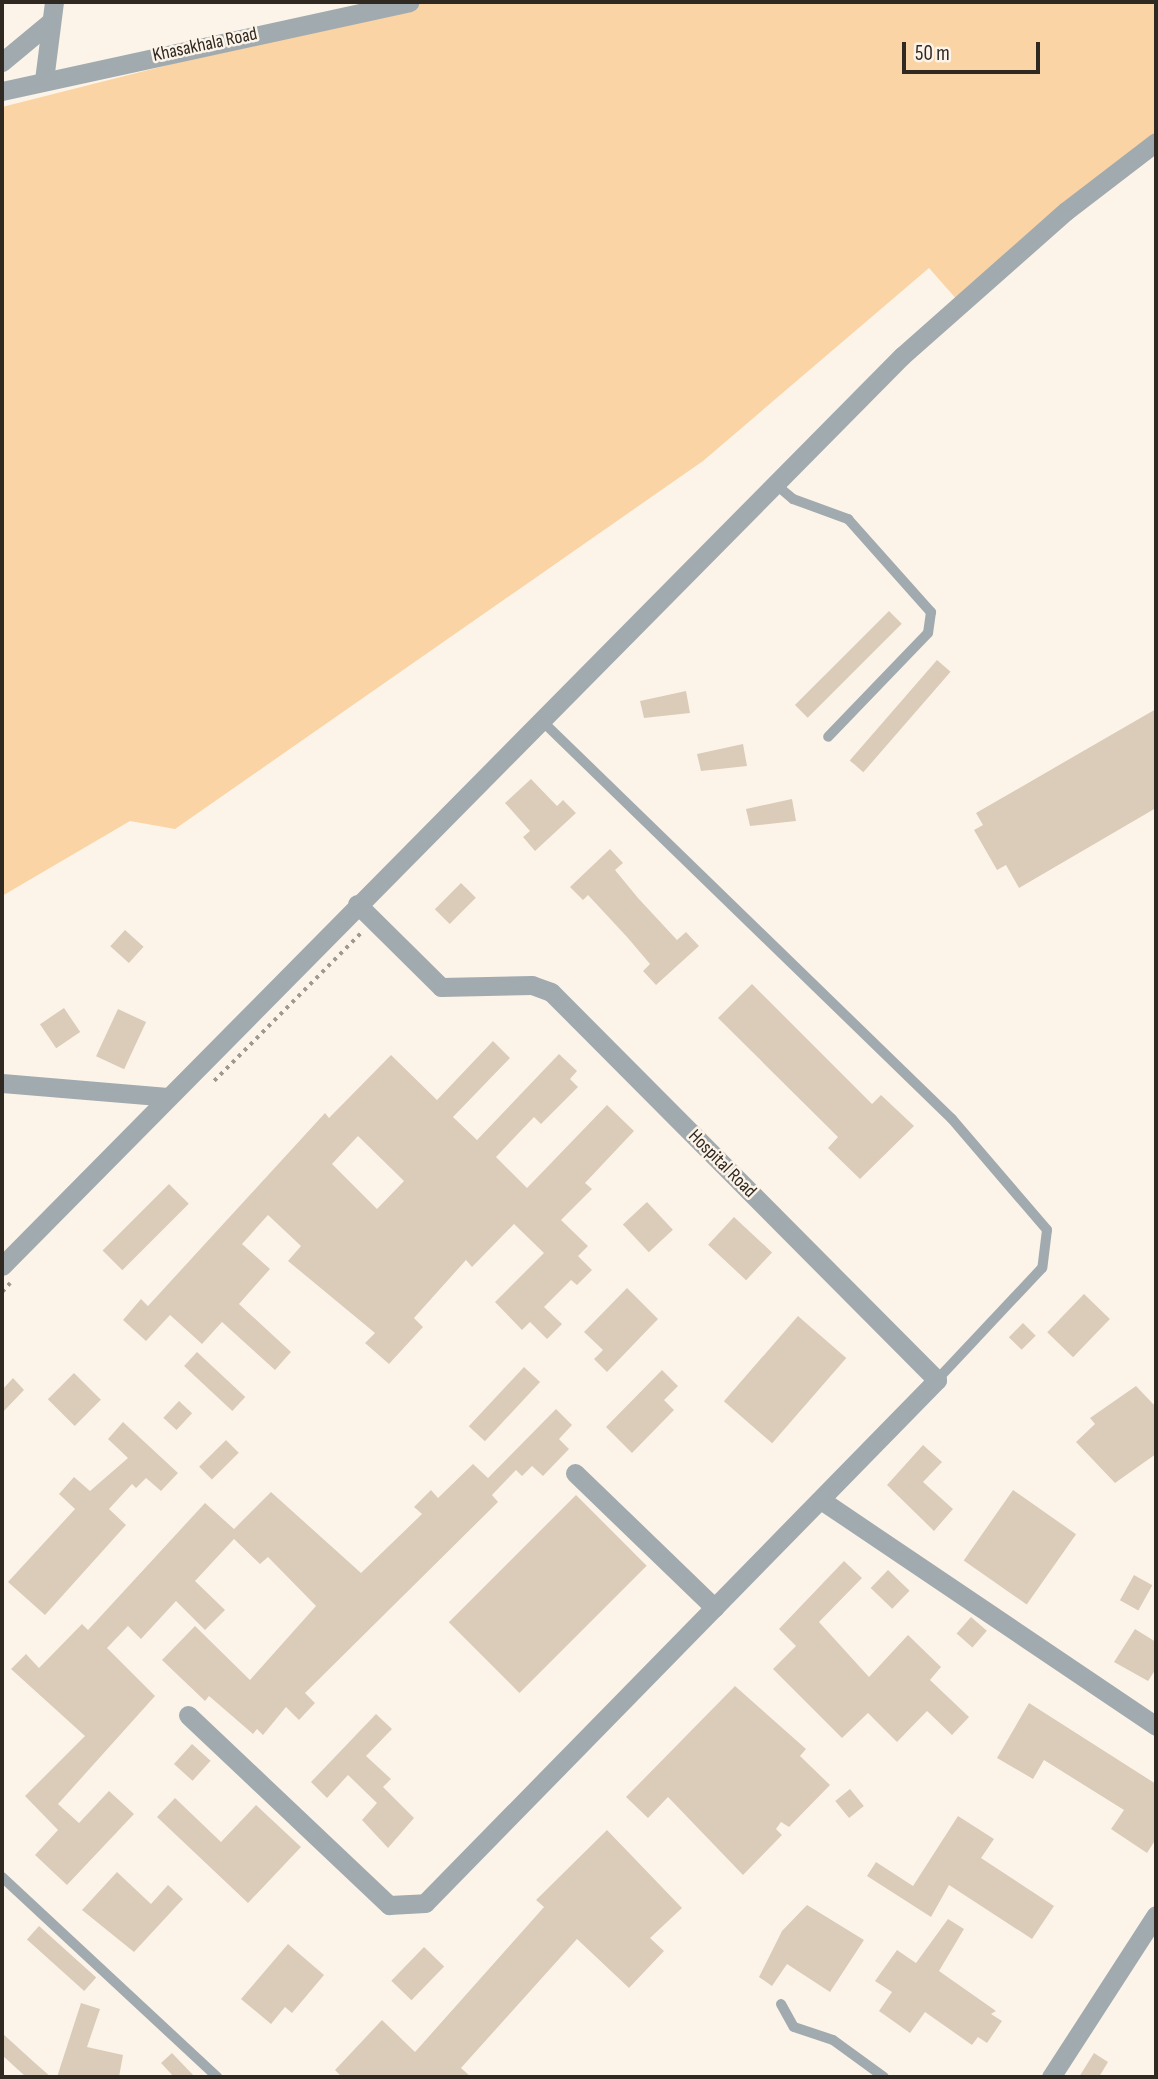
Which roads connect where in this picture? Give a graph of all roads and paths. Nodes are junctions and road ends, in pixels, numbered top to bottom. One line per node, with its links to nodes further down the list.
1 (54, 2): 3 (street)
2 (409, 2): 5 (street, Khasakhala Road)
3 (49, 23): 4 (street); 5 (street)
4 (2, 62)
5 (44, 80): 6 (street, Khasakhala Road)
6 (2, 91)
7 (1156, 142): 8 (street)
8 (774, 483): 9 (street); 10 (lane)
9 (539, 718): 11 (street); 15 (lane)
10 (828, 737)
11 (357, 904): 13 (street); 15 (street, Hospital Road)
12 (2, 1083): 13 (street)
13 (167, 1097): 14 (street)
14 (2, 1266)
15 (937, 1380): 17 (street)
16 (575, 1473): 18 (street)
17 (821, 1500): 18 (street); 20 (street)
18 (715, 1608): 19 (street)
19 (188, 1715)
20 (1156, 1726)
21 (2, 1877): 24 (lane)
22 (1156, 1915): 26 (street)
23 (781, 2004): 25 (lane)
24 (217, 2077)
25 (884, 2077)
26 (1051, 2077)

